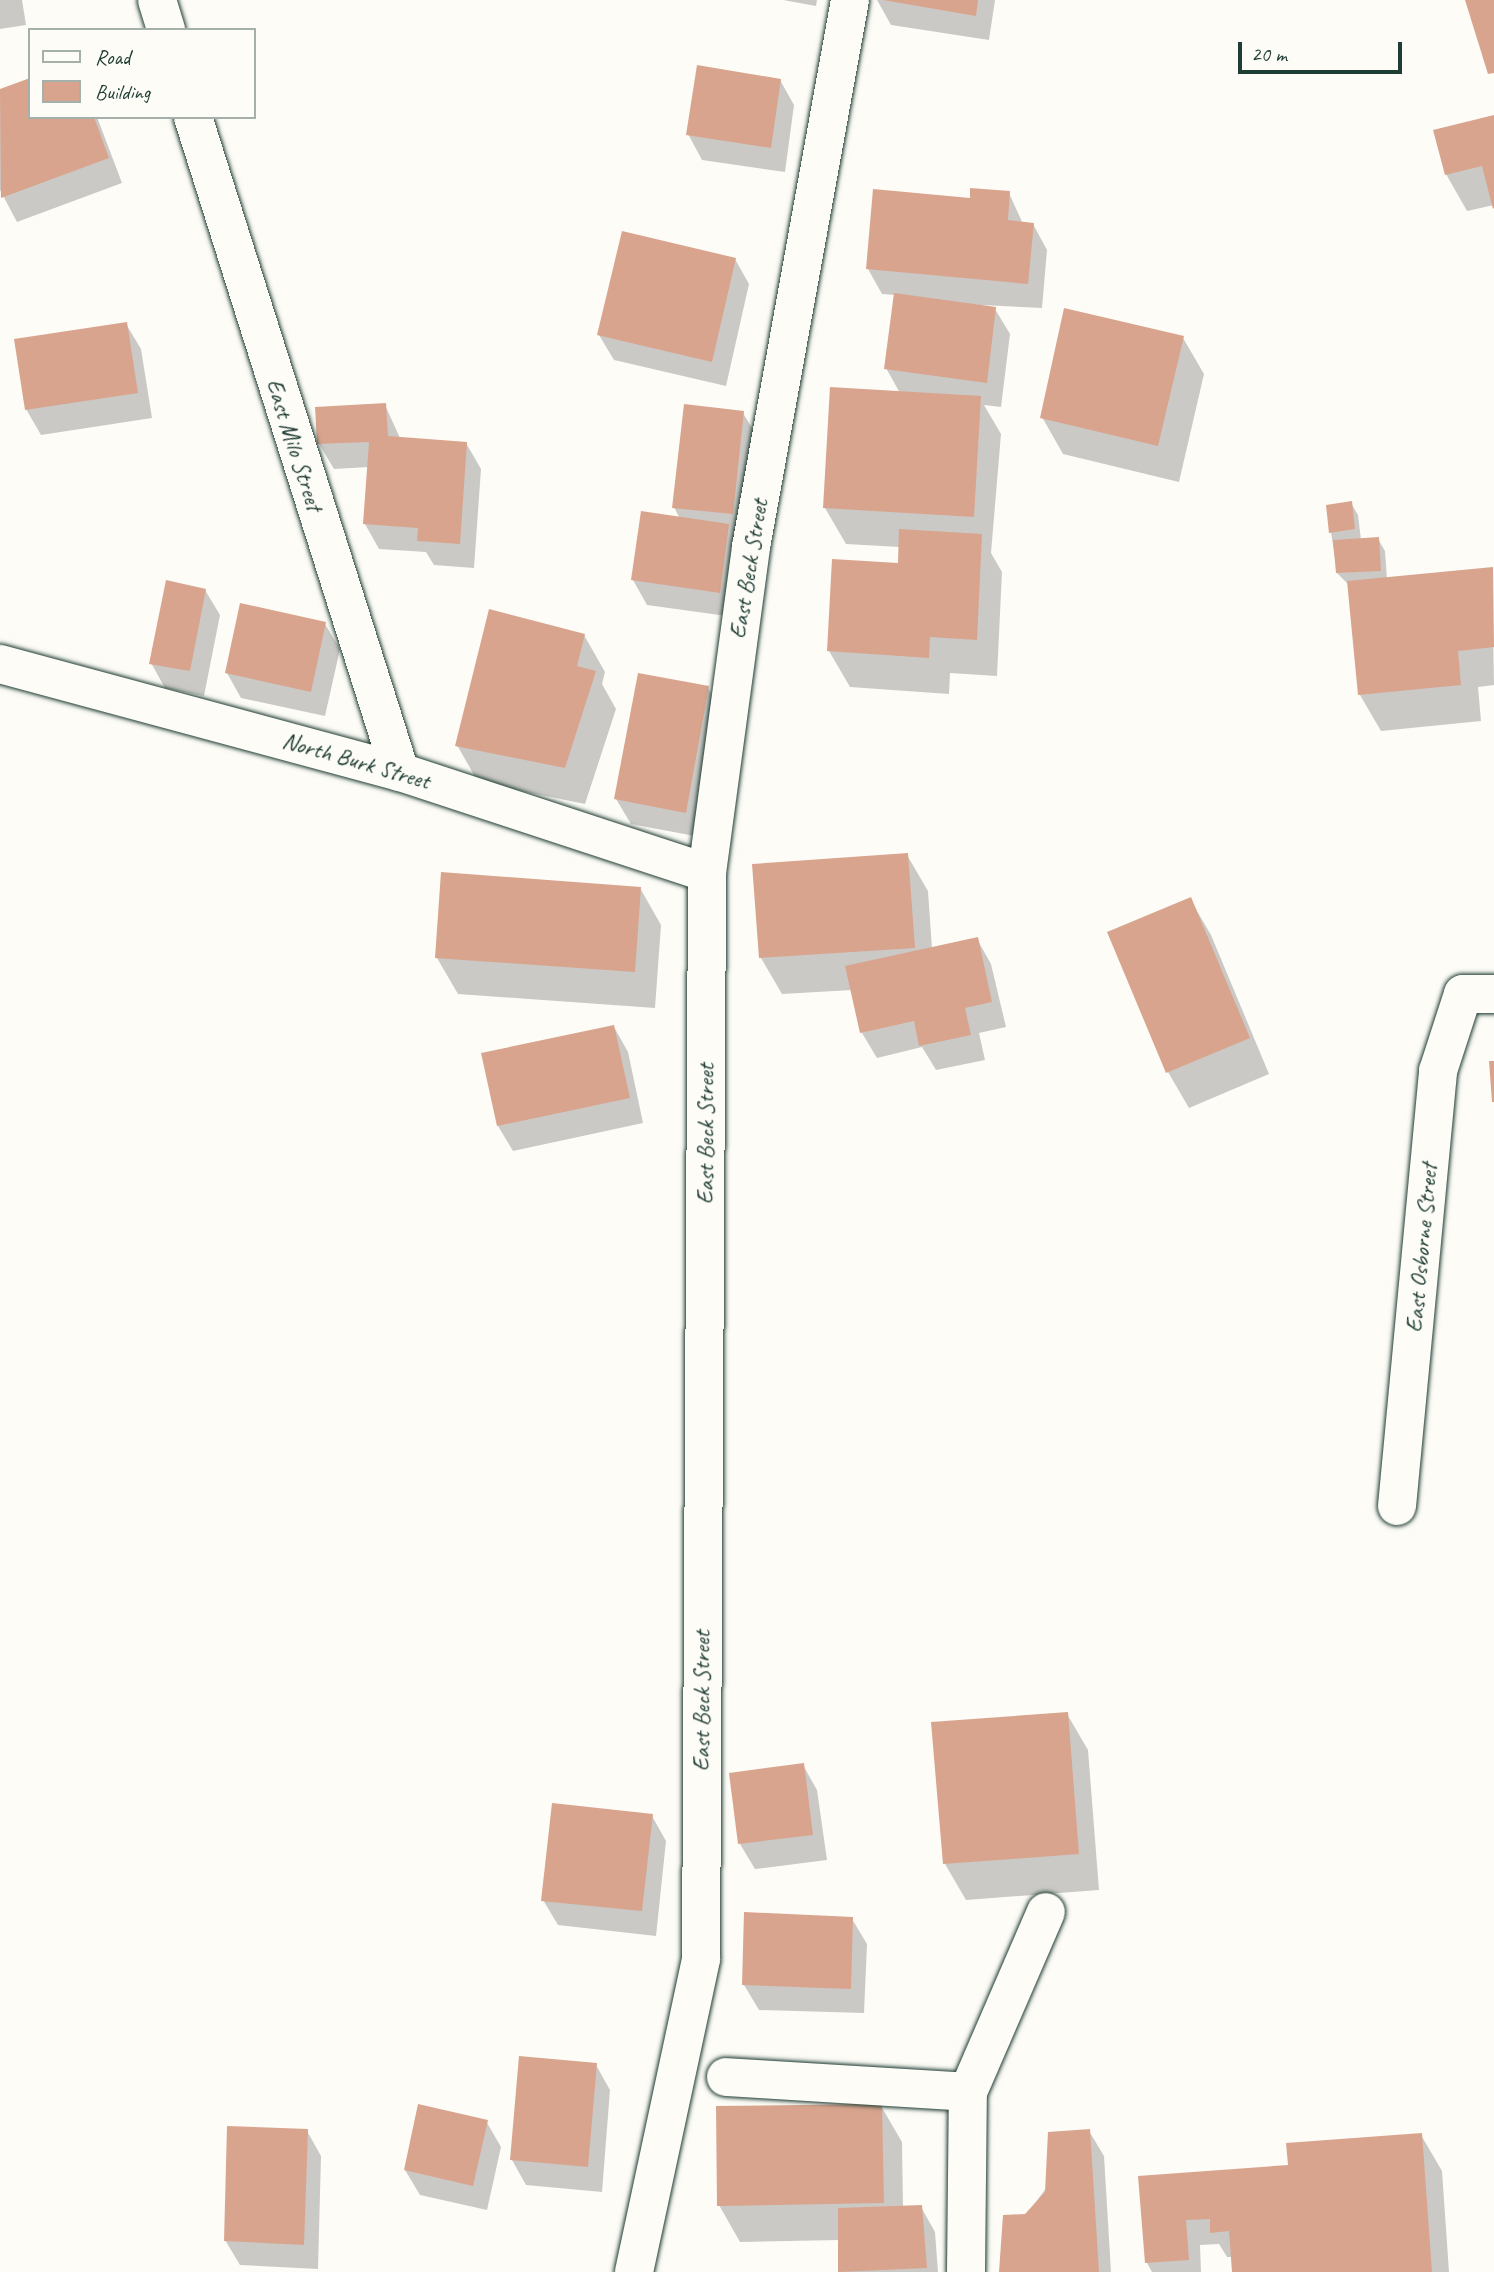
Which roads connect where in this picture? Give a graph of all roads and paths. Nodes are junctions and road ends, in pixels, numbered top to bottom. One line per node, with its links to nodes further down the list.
1 (157, 0): 3 (street)
2 (850, 0): 7 (street, East Beck Street)
3 (165, 28)
4 (194, 119): 6 (street, East Milo Street)
5 (0, 666): 6 (street, North Burk Street); 7 (street)
6 (401, 772): 7 (street, North Burk Street)
7 (707, 873): 13 (street, East Beck Street)
8 (1478, 994): 9 (street, East Osborne Street)
9 (1397, 1506)
10 (1046, 1912): 12 (street)
11 (726, 2077): 12 (street)
12 (968, 2092): 14 (street)
13 (634, 2272)
14 (966, 2272)

